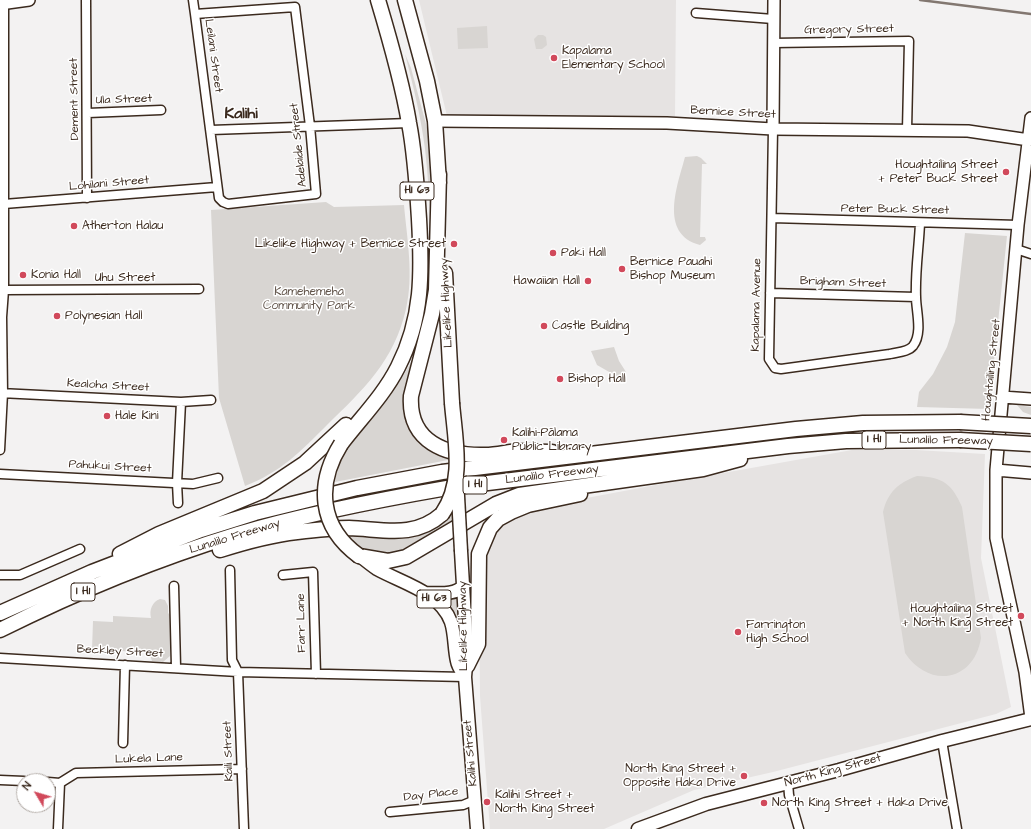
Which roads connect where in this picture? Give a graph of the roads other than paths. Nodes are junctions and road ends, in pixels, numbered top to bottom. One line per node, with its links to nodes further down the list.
1 (29, 0): 7 (street)
2 (86, 0): 13 (street, Dement Street)
3 (194, 0): 9 (street, Leilani Street)
4 (378, 0): 16 (highway, Likelike Highway / HI 63)
5 (404, 0): 15 (highway, Likelike Highway / HI 63)
6 (774, 0): 10 (street, Kapalama Avenue)
7 (3, 3): 25 (street)
8 (696, 13): 10 (street)
9 (195, 14): 17 (street, Adelaide Street); 19 (street, Leilani Street)
10 (774, 18): 11 (street, Kapalama Avenue)
11 (773, 43): 18 (street, Kapalama Avenue); 20 (street, Gregory Street)
12 (161, 110): 13 (street, Ula Street)
13 (88, 113): 24 (street, Dement Street)
14 (1031, 118): 21 (street, Houghtailing Street)
15 (435, 121): 18 (street, Bernice Street); 22 (highway, Likelike Highway / HI 63)
16 (410, 123): 17 (street); 36 (highway, Likelike Highway / HI 63)
17 (310, 126): 19 (street); 23 (street, Adelaide Street)
18 (773, 129): 20 (street, Bernice Street); 26 (street, Kapalama Avenue)
19 (211, 130): 23 (street, Leilani Street)
20 (907, 130): 21 (street, Bernice Street)
21 (1029, 140): 28 (street, Houghtailing Street)
22 (439, 174): 46 (highway); 50 (highway, Likelike Highway / HI 63, bridge)
23 (217, 188): 24 (street, Lohilani Street)
24 (87, 198): 25 (street, Lohilani Street)
25 (4, 204): 32 (street)
26 (772, 218): 27 (street, Peter Buck Street); 33 (street, Kapalama Avenue)
27 (920, 223): 28 (street, Peter Buck Street); 34 (street, Kapalama Avenue)
28 (1018, 225): 29 (street, Houghtailing Street)
29 (1016, 249): 30 (street); 38 (street, Houghtailing Street)
30 (1031, 254)
31 (199, 289): 32 (street, Uhu Street)
32 (4, 290): 35 (street)
33 (770, 293): 34 (street, Brigham Street); 34 (street, Kapalama Avenue)
34 (916, 297)
35 (1, 317): 37 (street)
36 (408, 344): 56 (highway, Likelike Highway / HI 63, bridge); 64 (highway)
37 (2, 393): 41 (street, Kealoha Street); 45 (street)
38 (1002, 397): 39 (street); 47 (street, Houghtailing Street)
39 (1031, 399)
40 (211, 400): 41 (street, Kealoha Street)
41 (181, 402): 53 (street)
42 (1031, 426): 46 (highway, Lunalilo Freeway / I H1, bridge)
43 (1031, 444): 44 (highway, Lunalilo Freeway / I H1, bridge)
44 (788, 446): 51 (highway); 57 (highway, Lunalilo Freeway / I H1)
45 (0, 450)
46 (600, 453): 64 (highway, Lunalilo Freeway / I H1)
47 (996, 470): 48 (street); 72 (street, Houghtailing Street)
48 (1031, 472)
49 (0, 474): 53 (street, Pahukui Street)
50 (457, 474): 57 (highway, bridge); 61 (main road, Likelike Highway / HI 63, bridge)
51 (658, 476): 56 (highway); 71 (highway)
52 (218, 478): 53 (street, Pahukui Street)
53 (177, 483): 54 (street)
54 (178, 504)
55 (80, 550): 59 (street)
56 (359, 556): 63 (main road, Likelike Highway / HI 63)
57 (168, 558): 66 (highway, Lunalilo Freeway / I H1)
58 (230, 570): 70 (street)
59 (0, 575)
60 (283, 575): 73 (street, Farr Lane)
61 (464, 585): 63 (main road); 71 (main road, Likelike Highway / HI 63)
62 (174, 586): 69 (street)
63 (424, 593): 71 (main road, Likelike Highway / HI 63)
64 (26, 600): 65 (highway, Lunalilo Freeway / I H1)
65 (0, 613)
66 (0, 630)
67 (0, 658): 68 (street, Beckley Street)
68 (125, 665): 69 (street, Beckley Street); 77 (street)
69 (176, 668): 70 (street, Beckley Street)
70 (238, 672): 73 (street, Beckley Street); 78 (street, Kaili Street)
71 (466, 672): 73 (street, Beckley Street); 84 (main road, Kalihi Street / HI 63)
72 (1025, 672): 74 (street); 75 (street, Houghtailing Street)
73 (316, 674)
74 (1031, 684)
75 (1031, 718): 76 (main road, North King Street)
76 (942, 741): 83 (main road, North King Street); 91 (street)
77 (123, 743)
78 (242, 769): 82 (street, Lukela Lane); 87 (street, Kaili Street)
79 (0, 780): 80 (street)
80 (16, 781)
81 (56, 783): 82 (street)
82 (60, 783): 86 (street)
83 (788, 783): 89 (main road, North King Street); 90 (street)
84 (475, 800): 85 (street, Day Place); 88 (main road, Kalihi Street / HI 63)
85 (390, 812)
86 (58, 829)
87 (244, 829)
88 (477, 829)
89 (638, 829)
90 (799, 829)
91 (957, 829)

